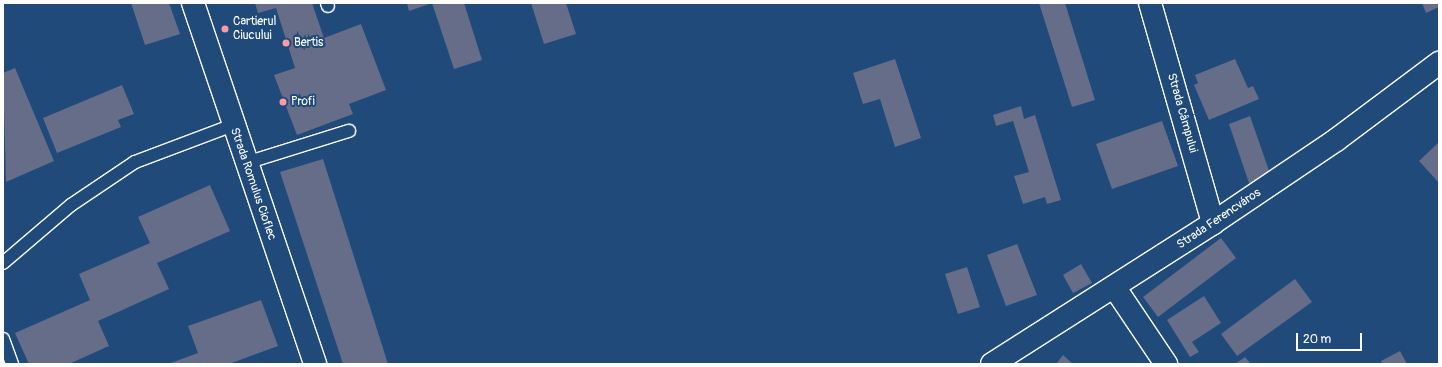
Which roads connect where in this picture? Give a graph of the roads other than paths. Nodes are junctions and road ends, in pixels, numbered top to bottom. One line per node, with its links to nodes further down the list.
1 (193, 3): 4 (street, Strada Romulus Cioflec)
2 (1150, 3): 7 (street, Strada Câmpului)
3 (1439, 63): 7 (street, Strada Ferencváros)
4 (233, 125): 6 (street, Strada Romulus Cioflec); 8 (lane)
5 (349, 131): 6 (lane)
6 (246, 163): 12 (street, Strada Romulus Cioflec)
7 (1213, 223): 9 (street, Strada Ferencváros)
8 (3, 263)
9 (1115, 288): 13 (street, Strada Ferencváros); 14 (street)
10 (3, 339): 11 (lane)
11 (12, 364)
12 (314, 364)
13 (992, 364)
14 (1166, 364)

